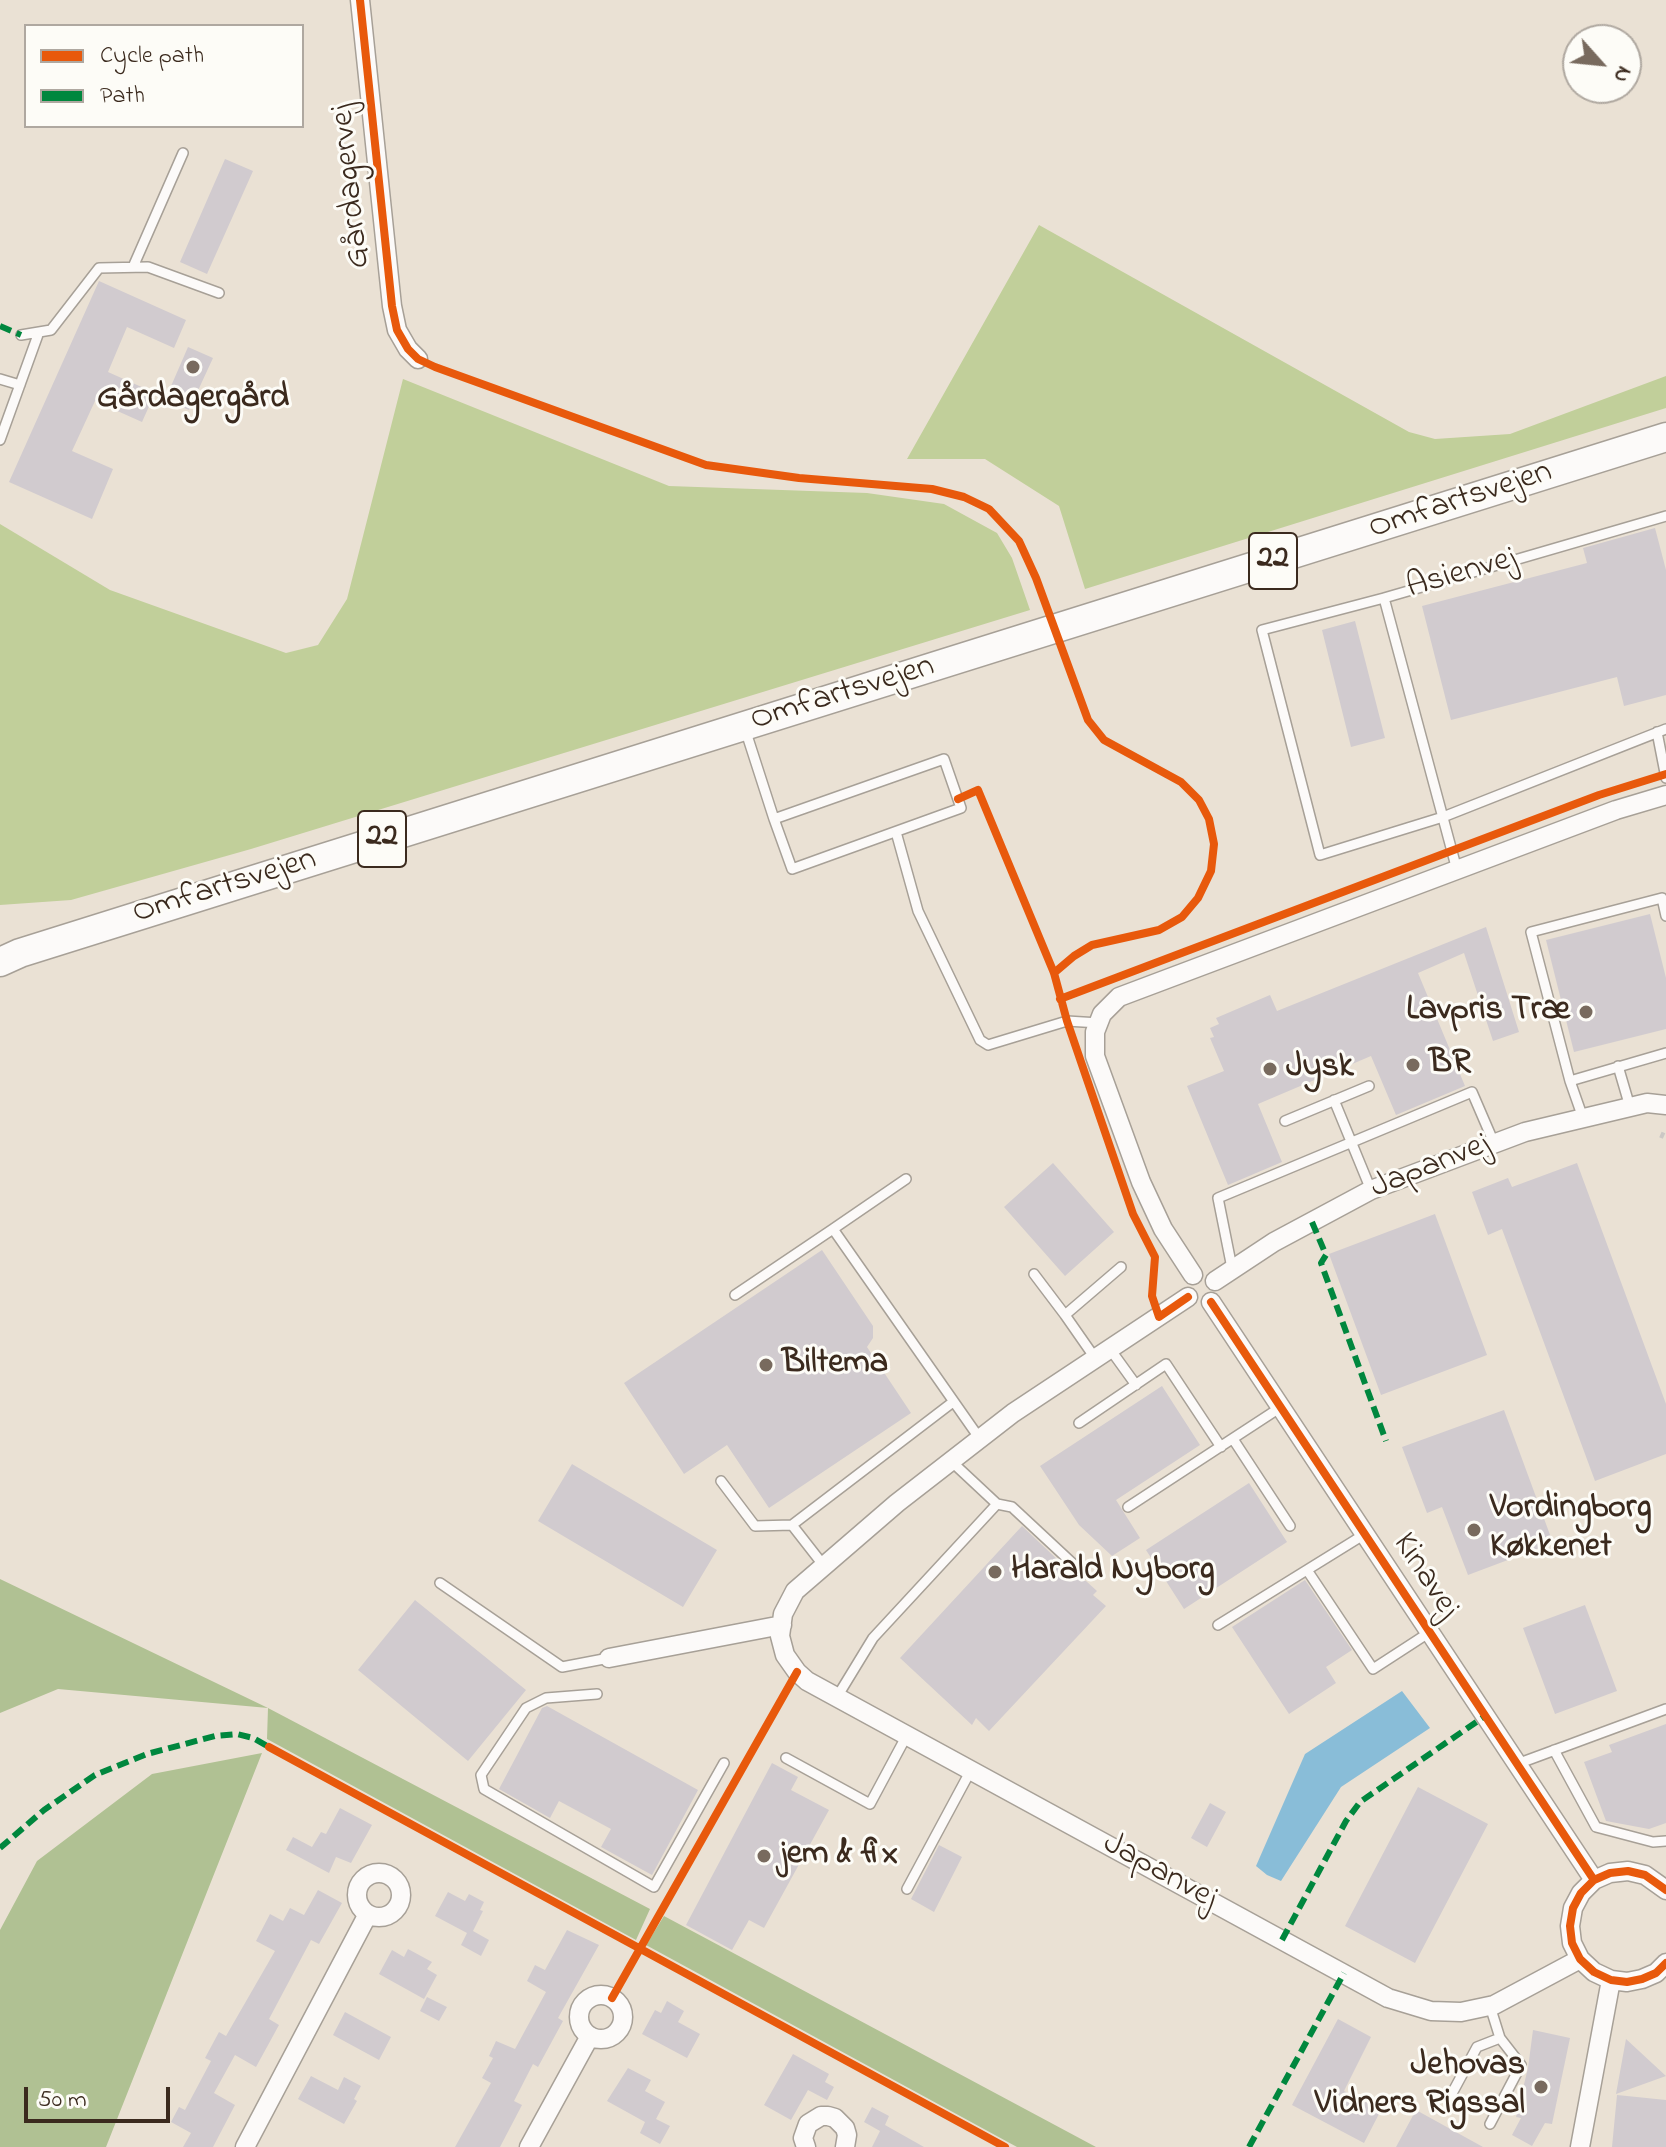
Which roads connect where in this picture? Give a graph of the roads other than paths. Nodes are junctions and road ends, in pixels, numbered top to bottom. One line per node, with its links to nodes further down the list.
1 (360, 0): 7 (street, Gårdagervej)
2 (183, 153): 3 (lane)
3 (133, 267): 4 (lane); 5 (lane)
4 (219, 293)
5 (39, 332): 6 (lane); 9 (lane)
6 (21, 335)
7 (418, 359)
8 (0, 379): 9 (lane)
9 (20, 385): 11 (lane)
10 (1666, 437): 14 (main road, Omfartsvejen / 22)
11 (0, 440)
12 (1666, 516): 13 (lane, Asienvej)
13 (1384, 598): 18 (lane, Asienvej); 18 (lane)
14 (744, 725): 19 (lane); 23 (main road, Omfartsvejen / 22)
15 (1661, 730): 16 (lane); 18 (lane)
16 (1666, 778)
17 (1666, 795): 21 (street)
18 (1443, 817): 21 (lane, Asienvej)
19 (774, 819): 20 (lane); 20 (lane)
20 (896, 832): 24 (lane)
21 (1457, 870): 24 (street)
22 (1666, 916): 27 (lane)
23 (7, 956)
24 (1099, 1023): 42 (street)
25 (1666, 1053): 26 (lane)
26 (1618, 1066): 27 (lane); 31 (lane)
27 (1570, 1081): 32 (lane)
28 (1369, 1086): 29 (lane)
29 (1334, 1100): 33 (lane); 34 (lane)
30 (1666, 1105): 31 (street, Japanvej)
31 (1630, 1107): 32 (street, Japanvej)
32 (1583, 1118): 35 (street, Japanvej)
33 (1285, 1121)
34 (1351, 1142): 35 (lane); 37 (lane); 40 (lane)
35 (1494, 1143): 37 (street, Japanvej)
36 (906, 1179): 38 (lane)
37 (1371, 1190): 40 (street, Japanvej)
38 (833, 1229): 44 (lane); 50 (lane)
39 (1121, 1267): 47 (lane)
40 (1232, 1268): 43 (street, Japanvej)
41 (1034, 1274): 47 (lane)
42 (1193, 1275): 43 (street); 45 (street)
43 (1215, 1281): 46 (street)
44 (735, 1295)
45 (1188, 1297): 46 (street); 48 (street)
46 (1211, 1302): 51 (street, Kinavej)
47 (1065, 1315): 48 (lane)
48 (1102, 1353): 49 (lane); 53 (street)
49 (1136, 1385): 52 (lane); 55 (lane)
50 (953, 1402): 53 (lane); 60 (lane)
51 (1281, 1407): 54 (lane); 62 (street, Kinavej)
52 (1079, 1423)
53 (980, 1439): 56 (street)
54 (1233, 1439): 55 (lane); 61 (lane)
55 (1221, 1447): 59 (lane)
56 (951, 1461): 58 (lane); 63 (street)
57 (721, 1481): 60 (lane)
58 (997, 1504): 65 (lane); 72 (lane)
59 (1128, 1507)
60 (792, 1525): 63 (lane)
61 (1290, 1526)
62 (1365, 1534): 64 (lane); 69 (street, Kinavej)
63 (824, 1566): 67 (street)
64 (1307, 1570): 68 (lane); 69 (lane)
65 (1084, 1574)
66 (440, 1583): 70 (lane)
67 (782, 1625): 70 (street); 72 (street, Japanvej)
68 (1218, 1625)
69 (1430, 1632): 78 (street, Kinavej)
70 (609, 1658)
71 (597, 1694): 77 (lane)
72 (837, 1697): 74 (street, Japanvej)
73 (1666, 1709): 75 (lane)
74 (907, 1735): 76 (lane); 79 (street, Japanvej)
75 (1554, 1750): 78 (lane); 80 (lane)
76 (786, 1758)
77 (724, 1763)
78 (1517, 1764): 81 (street, Kinavej)
79 (971, 1770): 82 (lane); 88 (street, Japanvej)
80 (1666, 1841)
81 (1594, 1880): 83 (street); 85 (street)
82 (907, 1889)
83 (1666, 1890)
84 (368, 1914): 93 (street)
85 (1580, 1959): 87 (street); 88 (street, Japanvej)
86 (1663, 1975): 87 (street)
87 (1611, 1980): 97 (street)
88 (1490, 2006): 90 (lane)
89 (590, 2036): 94 (street)
90 (1500, 2038): 91 (lane); 92 (lane)
91 (1449, 2099)
92 (1490, 2124)
93 (245, 2147)
94 (529, 2147)
95 (806, 2147): 96 (street)
96 (845, 2147)
97 (1580, 2147)

